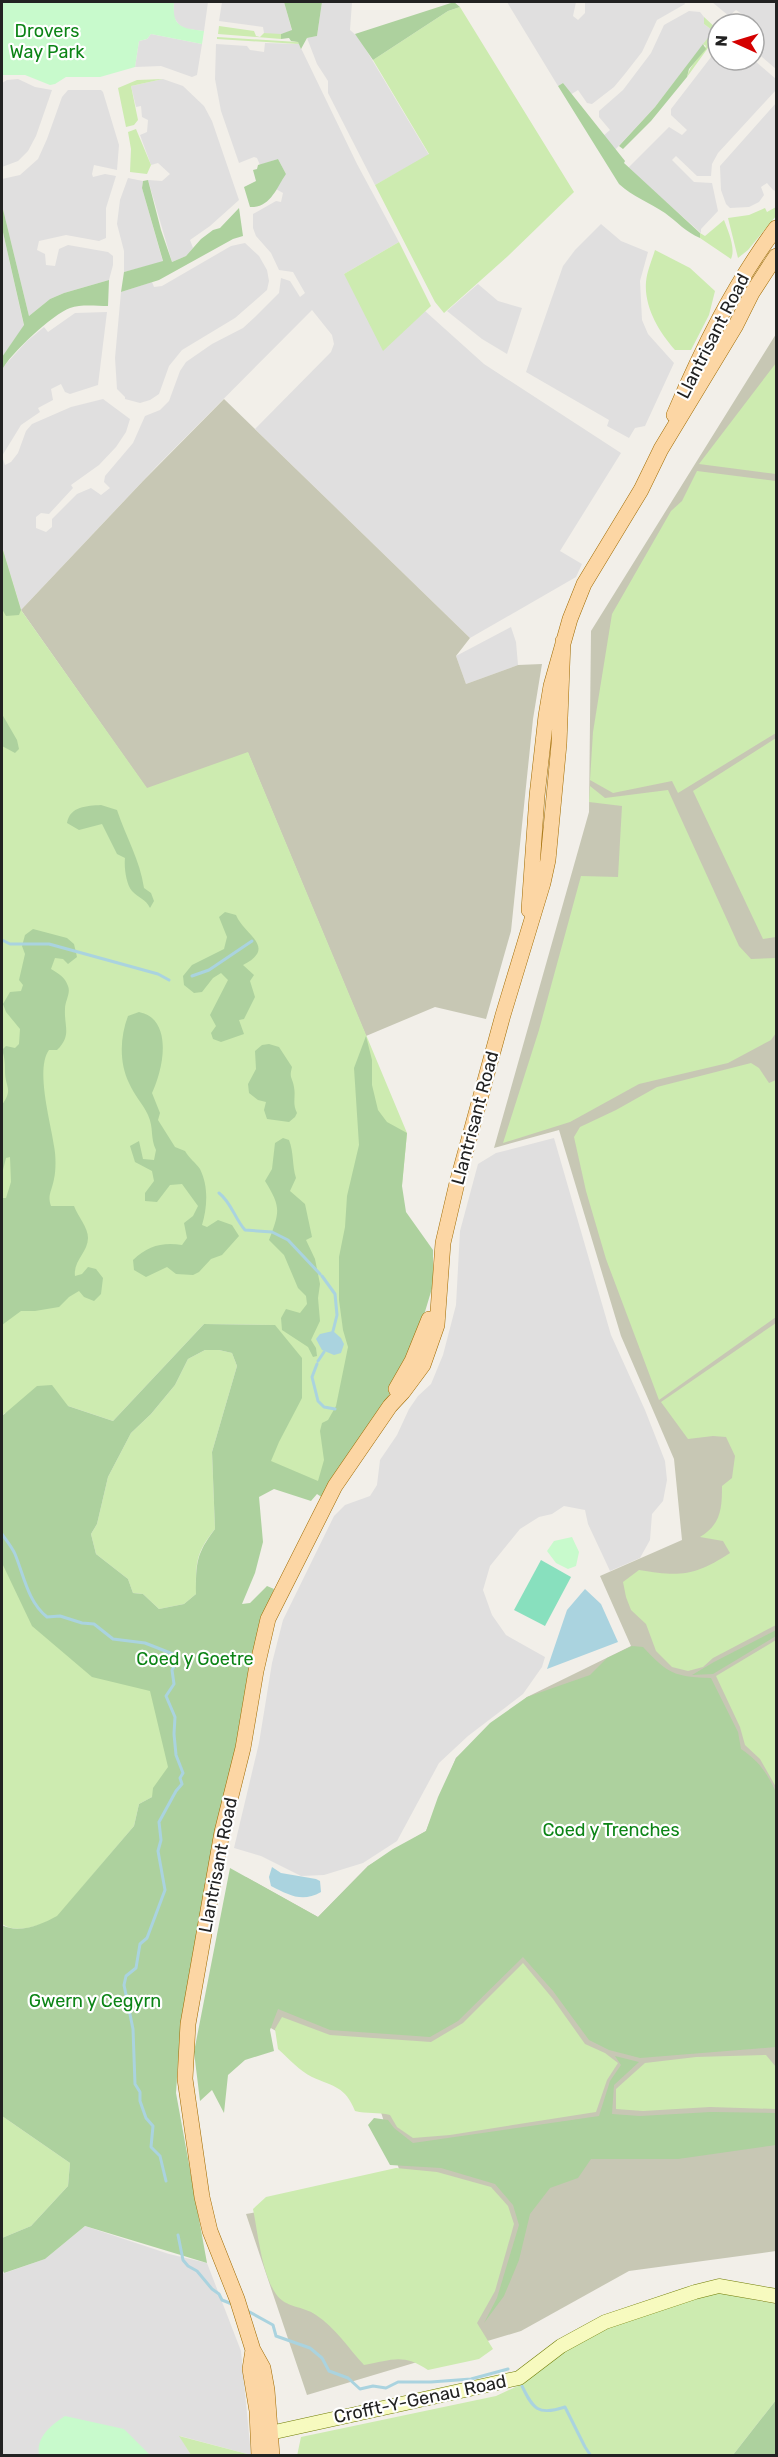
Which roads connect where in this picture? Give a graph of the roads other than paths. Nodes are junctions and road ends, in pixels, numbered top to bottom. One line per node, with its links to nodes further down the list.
1 (777, 228): 3 (main road, Llantrisant Road)
2 (777, 256): 3 (main road, Llantrisant Road)
3 (661, 449): 5 (main road, Llantrisant Road)
4 (777, 2296): 5 (street, Crofft-Y-Genau Road)
5 (265, 2434): 6 (main road, Llantrisant Road); 7 (main road, Llantrisant Road)
6 (259, 2456)
7 (272, 2456)

